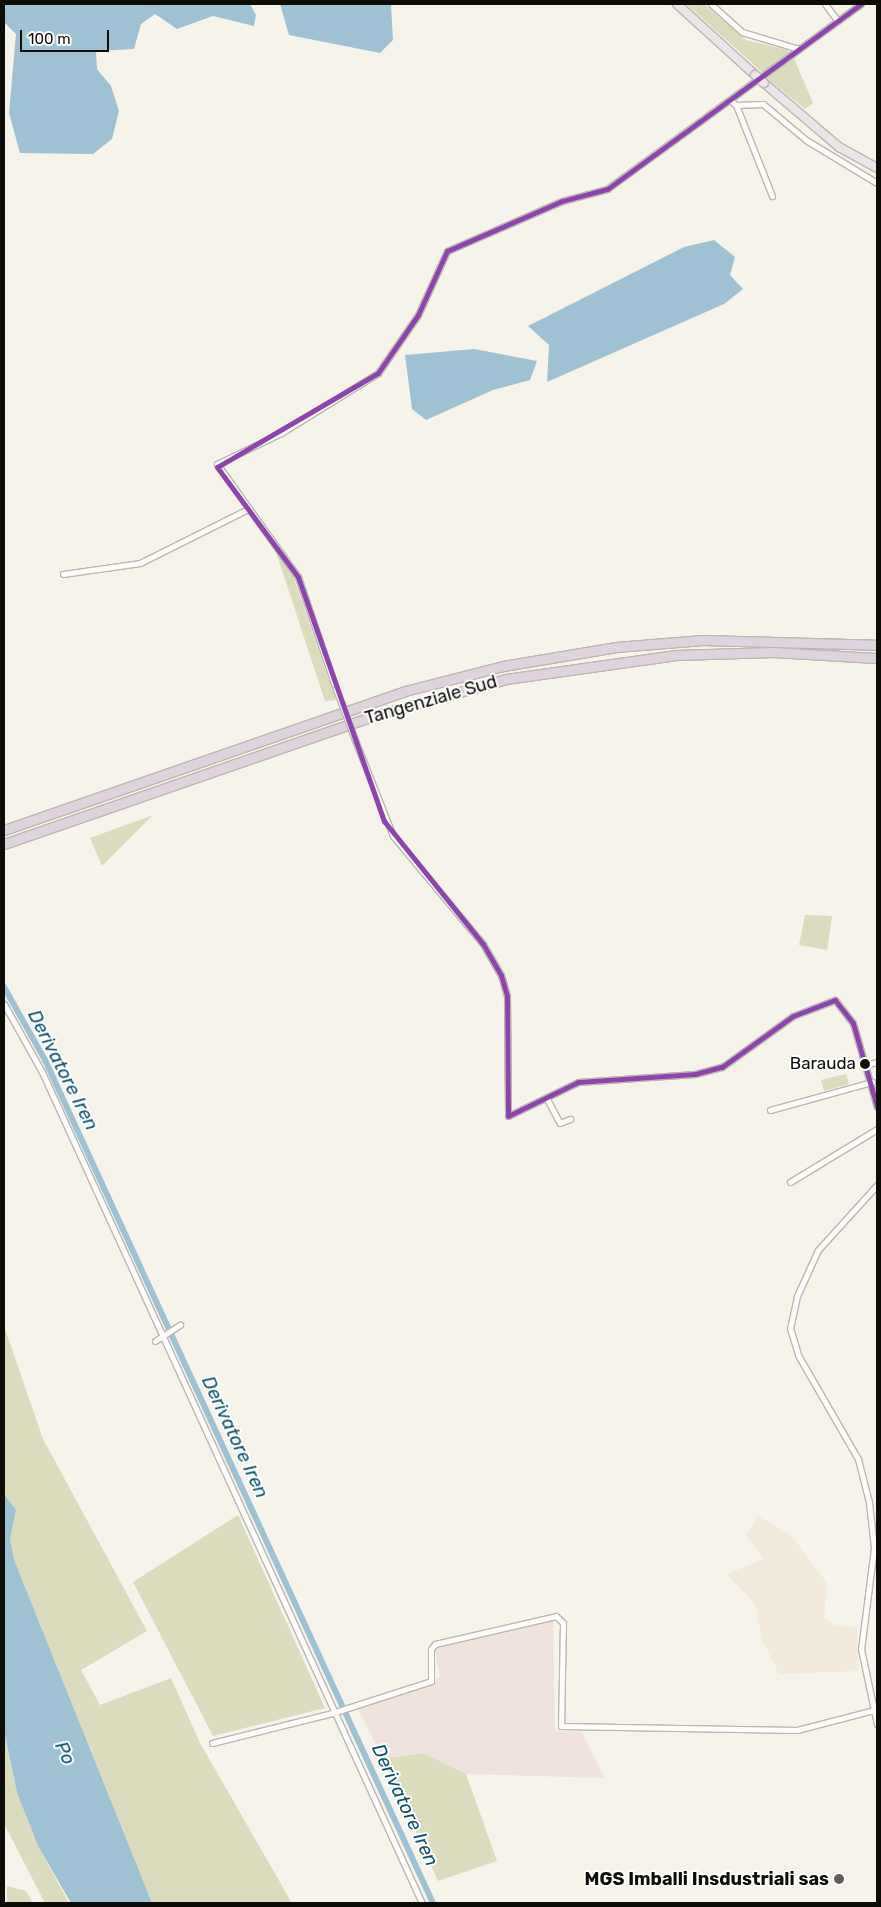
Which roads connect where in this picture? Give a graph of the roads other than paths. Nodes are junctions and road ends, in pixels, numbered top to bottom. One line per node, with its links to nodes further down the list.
1 (677, 4): 9 (main road, bridge)
2 (711, 4): 6 (street)
3 (825, 4): 5 (street)
4 (861, 4): 5 (street)
5 (838, 20): 6 (street)
6 (799, 49): 7 (street)
7 (730, 100): 8 (street); 12 (street)
8 (736, 105): 10 (street); 11 (street)
9 (877, 168)
10 (877, 183)
11 (772, 196)
12 (246, 510): 13 (street); 22 (street, bridge)
13 (63, 574)
14 (877, 645): 16 (highway, Tangenziale Sud)
15 (877, 658): 17 (highway, Tangenziale Sud)
16 (4, 830)
17 (4, 844)
18 (4, 1004): 30 (street)
19 (877, 1062): 20 (street)
20 (864, 1065): 21 (street); 22 (street)
21 (872, 1082): 23 (street); 24 (street)
22 (546, 1100): 25 (street)
23 (877, 1106)
24 (770, 1110)
25 (570, 1119)
26 (877, 1129): 27 (street)
27 (790, 1182)
28 (877, 1185): 32 (street)
29 (180, 1325): 30 (street)
30 (161, 1334): 31 (street); 33 (street)
31 (155, 1341)
32 (874, 1710): 33 (street); 34 (street)
33 (332, 1713): 35 (street); 36 (street)
34 (877, 1724)
35 (212, 1743)
36 (422, 1903)

